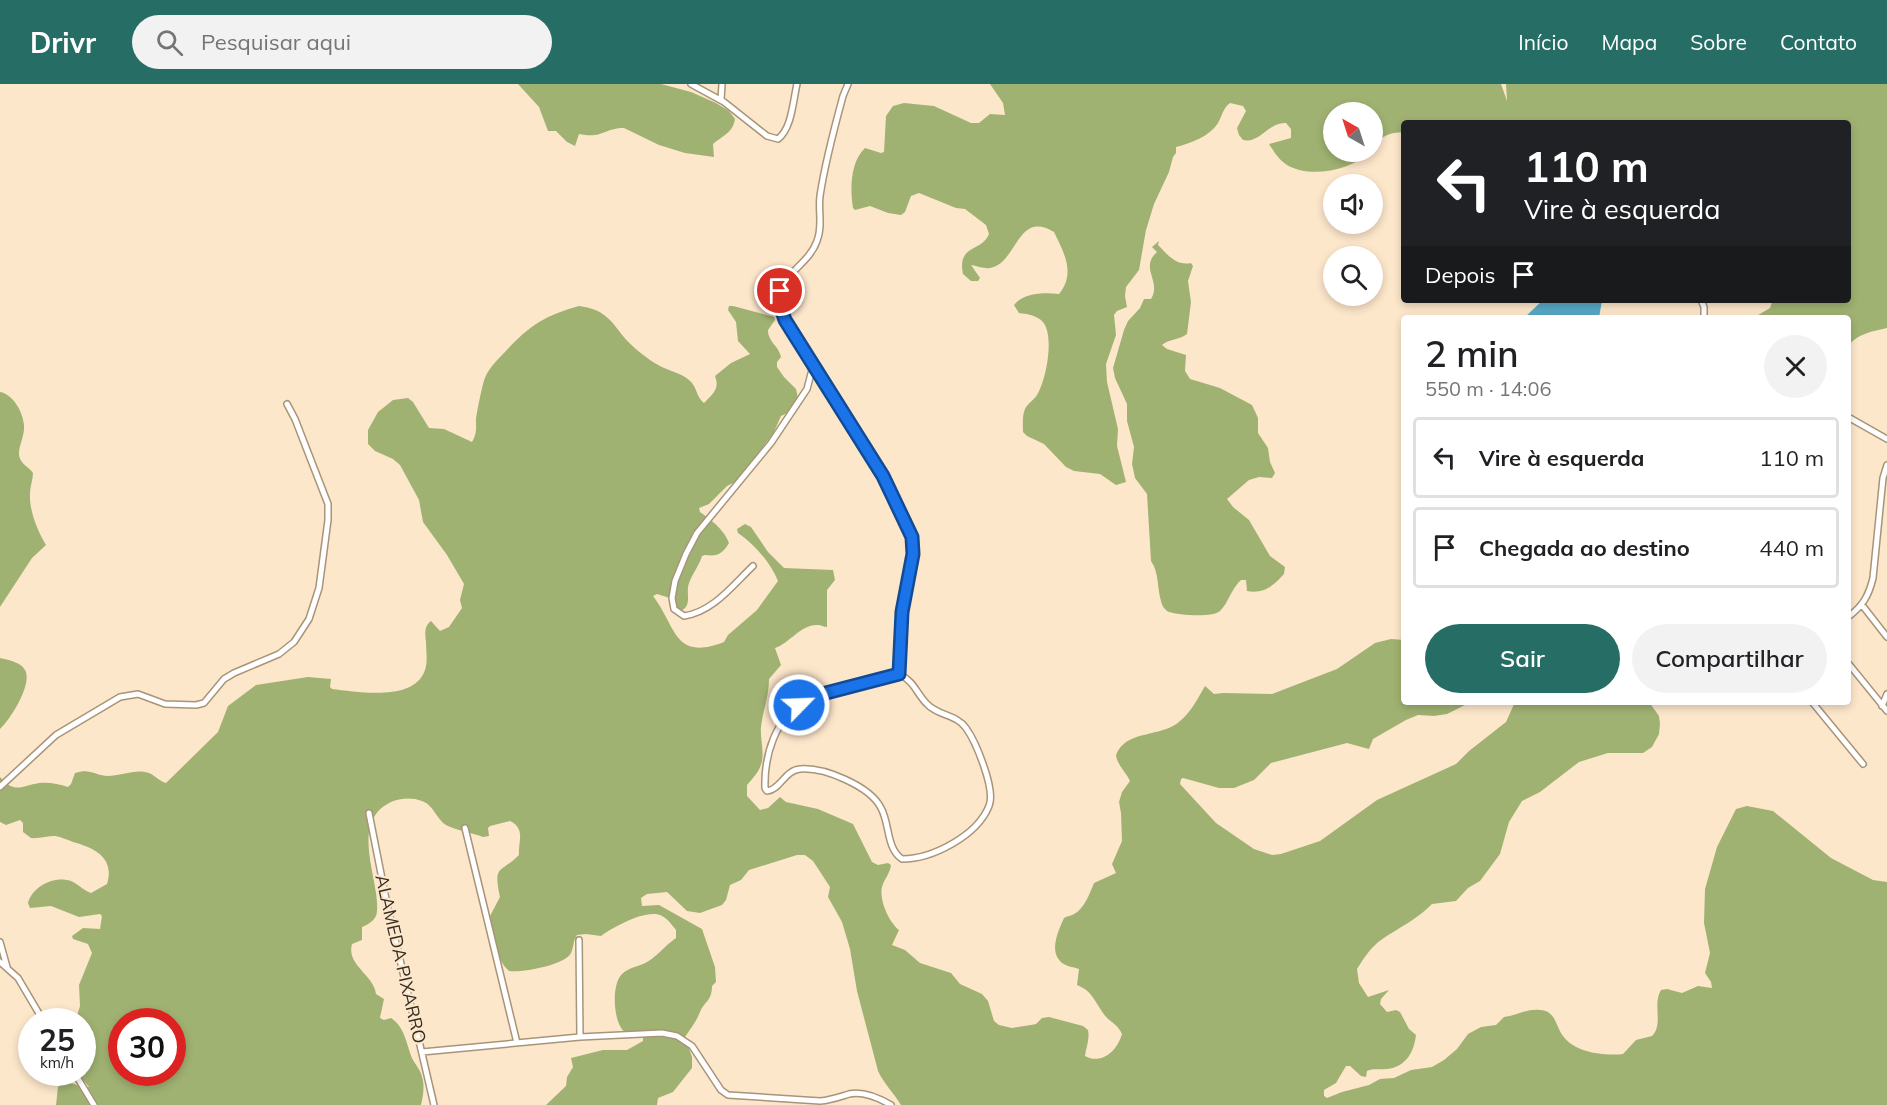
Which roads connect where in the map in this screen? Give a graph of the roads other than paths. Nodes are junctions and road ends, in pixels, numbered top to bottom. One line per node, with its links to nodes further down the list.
1 (691, 84): 5 (street)
2 (722, 84): 5 (street)
3 (797, 84): 5 (street)
4 (848, 84): 6 (street)
5 (720, 99)
6 (813, 366): 11 (street); 16 (street)
7 (288, 404): 22 (street)
8 (1851, 419): 9 (street)
9 (1887, 439)
10 (1886, 467): 12 (street)
11 (753, 566)
12 (1862, 605): 13 (street); 14 (street)
13 (1851, 614)
14 (1887, 637)
15 (1851, 667): 19 (street)
16 (899, 674): 16 (street)
17 (1887, 694): 19 (street)
18 (1814, 705): 21 (street)
19 (1882, 705): 20 (street)
20 (1887, 711)
21 (1863, 764)
22 (0, 787)
23 (369, 813): 32 (street, ALAMEDA PIXARRO)
24 (465, 828): 31 (street)
25 (579, 940): 30 (street)
26 (0, 942): 28 (street)
27 (0, 962): 28 (street)
28 (7, 967): 29 (street)
29 (36, 1008)
30 (580, 1037): 31 (street); 36 (street)
31 (517, 1043): 32 (street)
32 (422, 1052): 35 (street, ALAMEDA PIXARRO)
33 (83, 1086): 34 (street)
34 (94, 1105)
35 (434, 1105)
36 (891, 1105)

